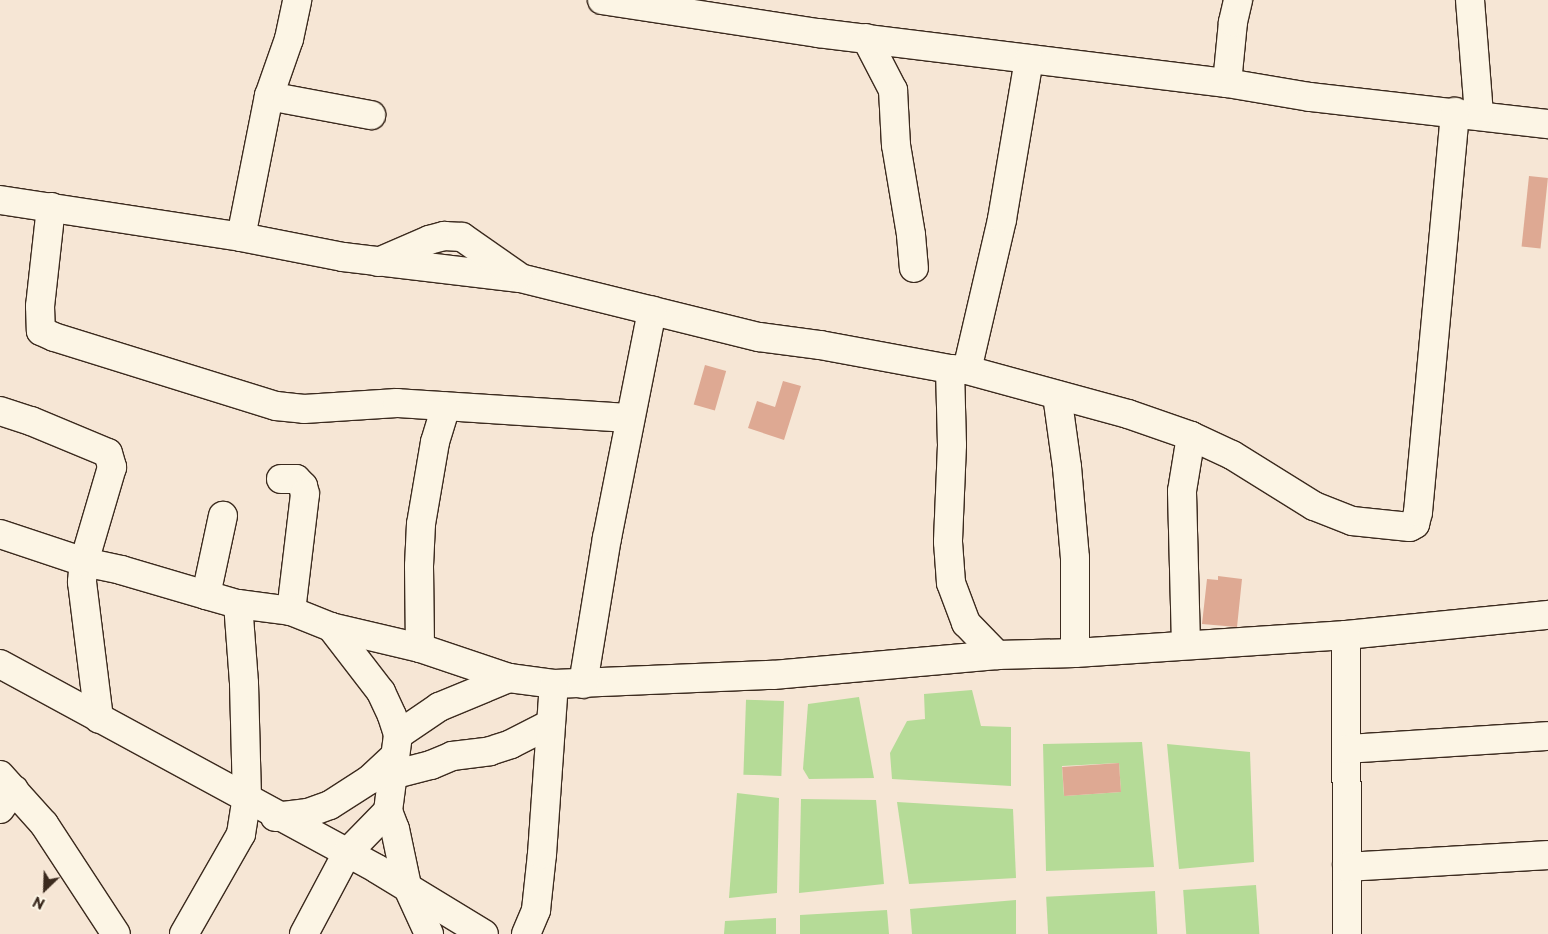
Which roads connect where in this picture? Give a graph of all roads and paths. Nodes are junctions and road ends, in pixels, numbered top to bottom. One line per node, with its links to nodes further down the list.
1 (297, 0): 13 (street)
2 (602, 0): 7 (street)
3 (736, 0): 8 (street)
4 (762, 0): 9 (street)
5 (1238, 0): 12 (street)
6 (1470, 0): 14 (street)
7 (642, 3): 8 (street)
8 (711, 15): 9 (street)
9 (774, 26): 10 (street)
10 (866, 38): 11 (street); 20 (street)
11 (1029, 59): 12 (street); 22 (street)
12 (1227, 83): 14 (street)
13 (269, 96): 15 (street); 19 (street)
14 (1467, 114): 16 (street); 28 (street)
15 (371, 116)
16 (1548, 124)
17 (0, 200): 18 (street)
18 (51, 207): 19 (street); 24 (street)
19 (241, 237): 21 (street)
20 (914, 268)
21 (652, 310): 22 (street); 27 (street)
22 (958, 369): 23 (street); 43 (street)
23 (1057, 395): 28 (street); 42 (street)
24 (397, 403): 25 (street); 29 (street)
25 (446, 407): 27 (street); 29 (street)
26 (0, 411): 33 (street)
27 (630, 418): 47 (street)
28 (1191, 436): 40 (street)
29 (435, 442): 41 (street)
30 (281, 479): 36 (street)
31 (223, 516): 34 (street)
32 (0, 534): 33 (street)
33 (84, 562): 34 (street); 48 (street)
34 (206, 595): 35 (street)
35 (238, 604): 36 (street); 54 (street)
36 (291, 612): 38 (street)
37 (1548, 614): 39 (street)
38 (331, 627): 41 (street); 52 (street)
39 (1346, 635): 40 (street); 51 (street)
40 (1186, 645): 42 (street)
41 (420, 648): 45 (street)
42 (1075, 653): 43 (street)
43 (997, 655): 47 (street)
44 (0, 664): 48 (street)
45 (509, 678): 46 (street); 52 (street)
46 (554, 684): 47 (street); 49 (street)
47 (583, 684)
48 (99, 720): 54 (street)
49 (550, 724): 52 (street); 68 (street)
50 (1548, 736): 51 (street)
51 (1347, 749): 60 (street)
52 (394, 756): 55 (street); 56 (street)
53 (5, 791): 63 (street)
54 (247, 798): 56 (street); 57 (street)
55 (388, 811): 58 (street); 61 (street)
56 (279, 816): 57 (street); 58 (street)
57 (241, 834): 64 (street)
58 (347, 853): 61 (street); 65 (street)
59 (1548, 855): 60 (street)
60 (1347, 867): 69 (street)
61 (407, 886): 62 (street); 66 (street)
62 (444, 925): 67 (street)
63 (116, 934)
64 (184, 934)
65 (304, 934)
66 (429, 934)
67 (484, 934)
68 (526, 934)
69 (1347, 934)

